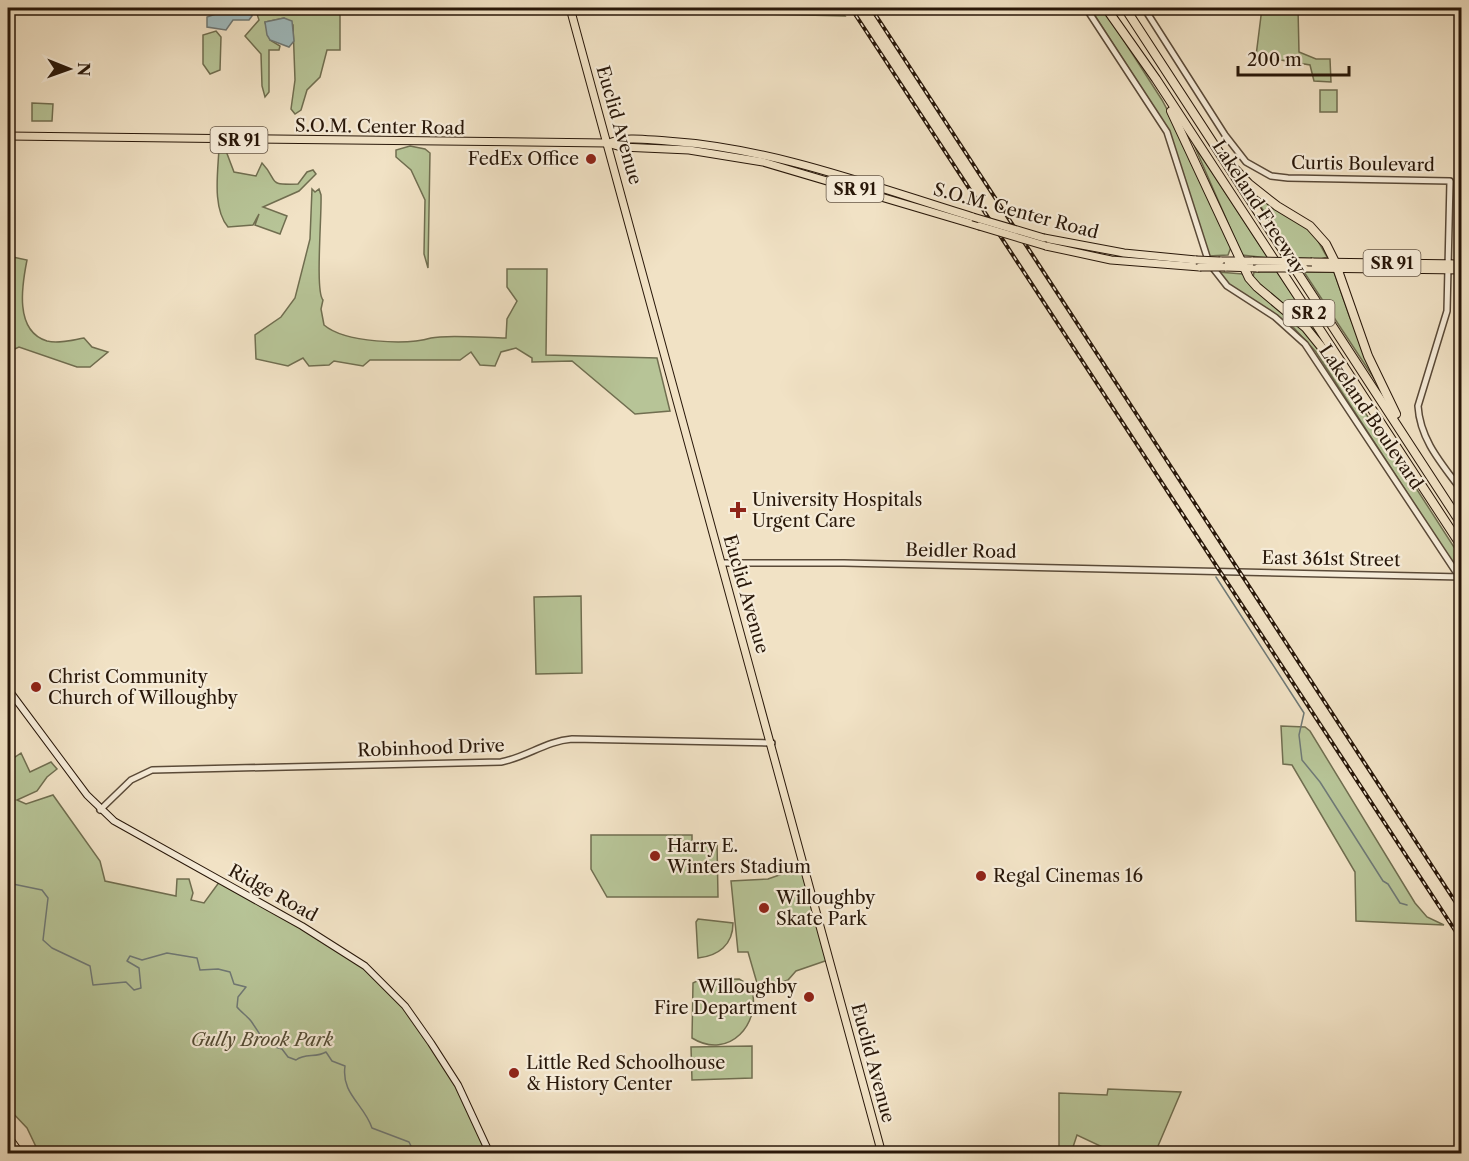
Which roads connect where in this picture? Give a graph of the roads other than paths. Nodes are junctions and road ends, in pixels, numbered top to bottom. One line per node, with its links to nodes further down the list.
1 (570, 8): 8 (main road, Euclid Avenue)
2 (1086, 8): 23 (street, Lakeland Boulevard)
3 (1106, 8): 6 (highway, Lakeland Freeway / SR 2)
4 (1125, 8): 9 (highway, Lakeland Freeway / SR 2)
5 (1144, 8): 14 (street, Curtis Boulevard)
6 (1156, 79): 11 (highway); 17 (highway, Lakeland Freeway / SR 2)
7 (8, 136): 8 (main road, S.O.M. Center Road / SR 91)
8 (608, 143): 10 (main road, S.O.M. Center Road / SR 91, bridge); 10 (main road, S.O.M. Center Road / SR 91, bridge); 21 (main road, Euclid Avenue)
9 (1216, 147): 13 (highway); 16 (highway, Lakeland Freeway / SR 2)
10 (1198, 263): 11 (main road, S.O.M. Center Road / SR 91, bridge); 11 (main road, S.O.M. Center Road / SR 91, bridge)
11 (1242, 264): 13 (main road, S.O.M. Center Road / SR 91, bridge); 17 (highway)
12 (1461, 264): 14 (main road, S.O.M. Center Road / SR 91)
13 (1336, 265): 14 (main road, S.O.M. Center Road / SR 91); 16 (highway)
14 (1449, 267): 15 (main road, S.O.M. Center Road / SR 91); 18 (street, Curtis Boulevard)
15 (1461, 270)
16 (1422, 463): 19 (highway, Lakeland Freeway / SR 2)
17 (1420, 483): 20 (highway, Lakeland Freeway / SR 2)
18 (1461, 491)
19 (1461, 525)
20 (1461, 547)
21 (721, 563): 22 (street, Beidler Road); 25 (main road, Euclid Avenue)
22 (1200, 571): 23 (street, East 361st Street)
23 (1461, 578)
24 (8, 689): 26 (main road, Ridge Road)
25 (772, 743): 26 (street, Robinhood Drive); 30 (main road, Euclid Avenue)
26 (100, 810): 29 (main road, Ridge Road)
27 (8, 1138): 28 (highway)
28 (20, 1154)
29 (490, 1154)
30 (882, 1154)

